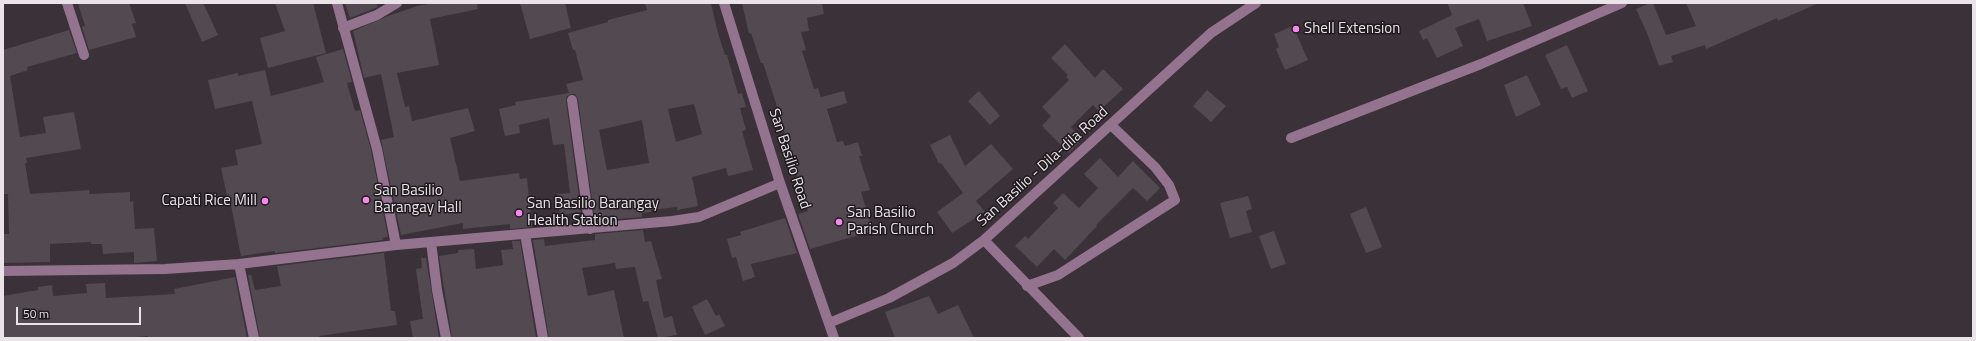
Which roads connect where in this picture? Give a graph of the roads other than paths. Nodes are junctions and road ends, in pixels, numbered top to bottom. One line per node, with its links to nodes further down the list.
1 (67, 3): 8 (street)
2 (337, 3): 7 (street)
3 (397, 3): 7 (street)
4 (724, 3): 12 (street, San Basilio Road)
5 (1256, 3): 10 (street, San Basilio - Dila-dila Road)
6 (1622, 3): 11 (street)
7 (343, 28): 17 (street)
8 (84, 55)
9 (572, 100): 13 (street)
10 (1112, 126): 15 (street, San Basilio - Dila-dila Road); 20 (street)
11 (1291, 138)
12 (780, 183): 13 (street); 21 (street, San Basilio Road)
13 (590, 229): 14 (street)
14 (525, 234): 16 (street); 24 (street)
15 (984, 240): 20 (street); 21 (street, San Basilio - Dila-dila Road)
16 (431, 242): 17 (street); 23 (street)
17 (396, 245): 18 (street)
18 (239, 264): 19 (street); 22 (street)
19 (3, 271)
20 (1027, 286): 26 (street)
21 (829, 323): 25 (street, San Basilio Road)
22 (254, 338)
23 (446, 338)
24 (543, 338)
25 (834, 338)
26 (1078, 338)

